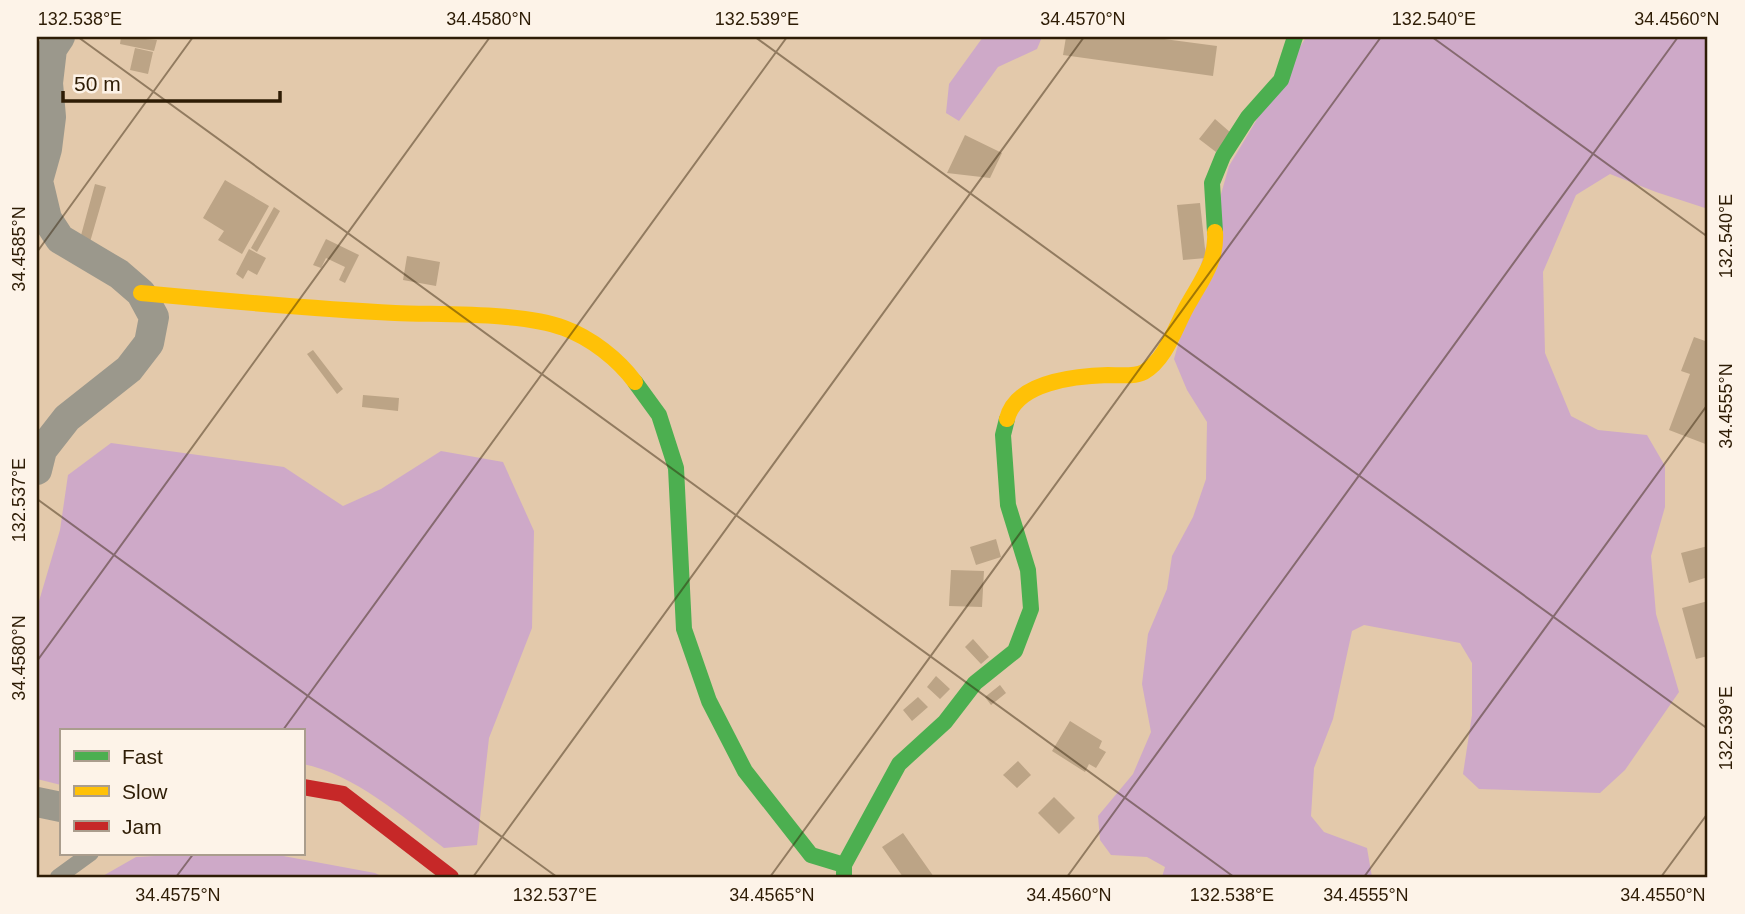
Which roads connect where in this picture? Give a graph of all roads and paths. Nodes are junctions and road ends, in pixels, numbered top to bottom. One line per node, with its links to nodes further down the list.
1 (60, 37): 3 (street)
2 (1295, 37): 9 (street)
3 (141, 293): 4 (street); 9 (street)
4 (37, 470)
5 (304, 787): 11 (street)
6 (37, 802): 7 (street)
7 (60, 807)
8 (88, 855): 10 (lane)
9 (844, 871)
10 (58, 877)
11 (451, 877)

